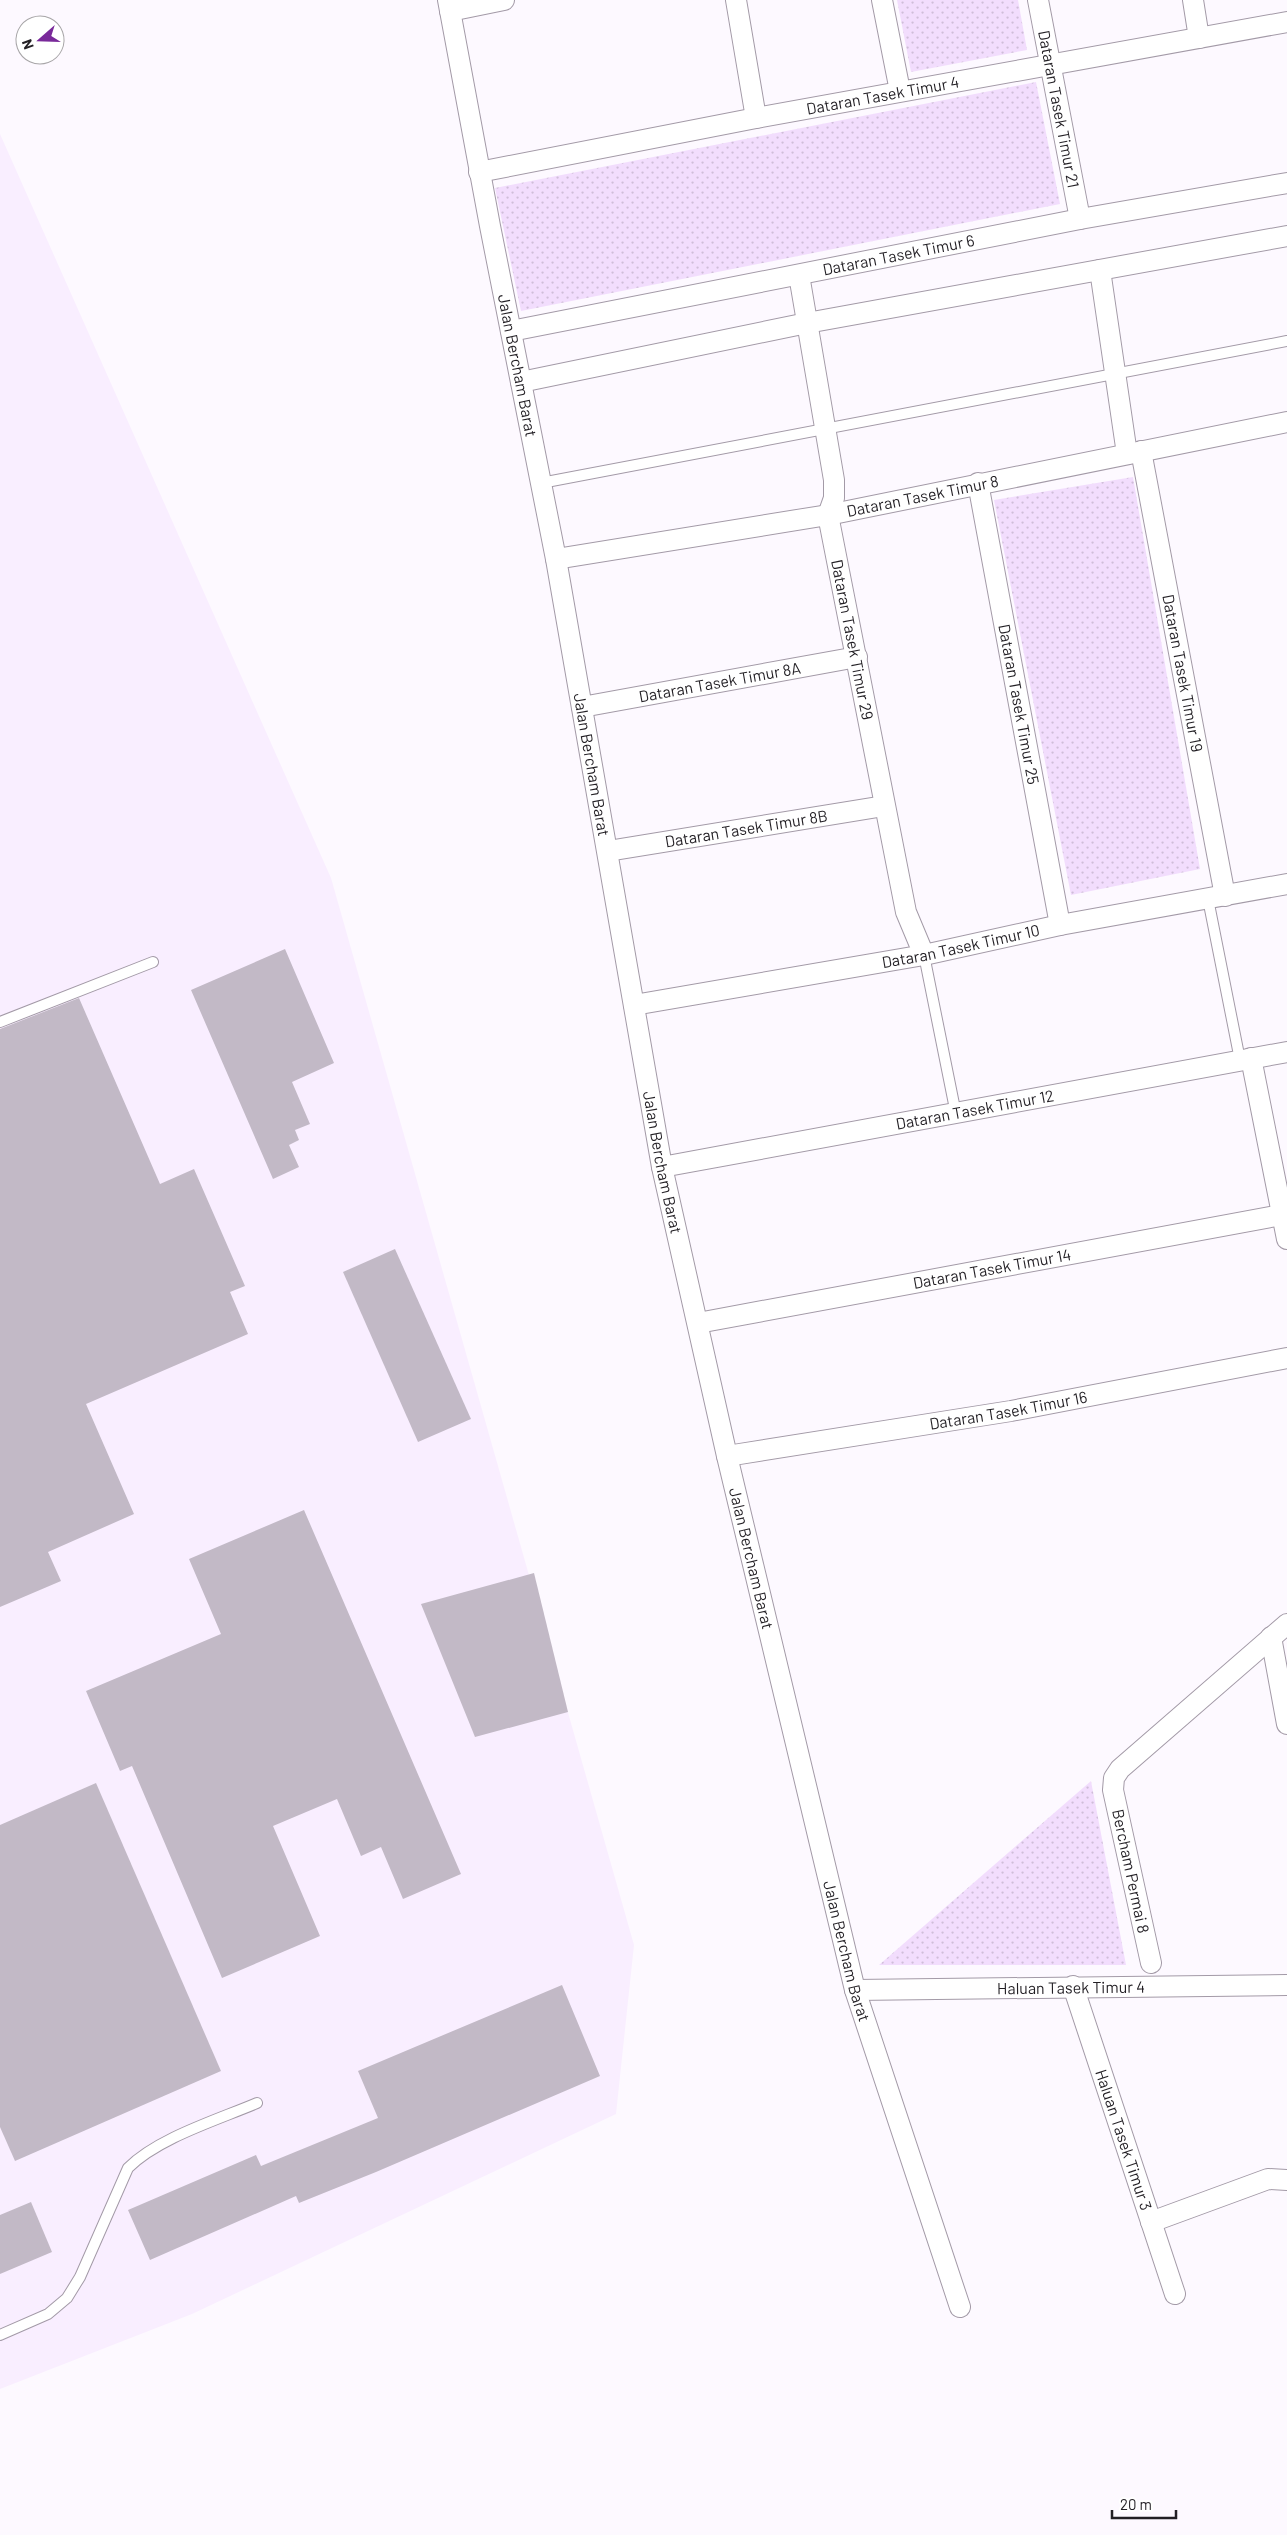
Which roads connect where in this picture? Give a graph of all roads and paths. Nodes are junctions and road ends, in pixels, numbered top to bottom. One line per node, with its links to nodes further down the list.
1 (504, 0): 6 (street)
2 (736, 0): 11 (street)
3 (882, 0): 10 (street)
4 (1038, 0): 9 (street, Dataran Tasek Timur 21)
5 (1193, 0): 8 (street)
6 (449, 6): 12 (street, Jalan Bercham Barat)
7 (1287, 22): 8 (street, Dataran Tasek Timur 4)
8 (1199, 38): 9 (street, Dataran Tasek Timur 4)
9 (1050, 64): 10 (street, Dataran Tasek Timur 4); 14 (street, Dataran Tasek Timur 21)
10 (900, 91): 11 (street, Dataran Tasek Timur 4)
11 (756, 118): 12 (street, Dataran Tasek Timur 4)
12 (479, 172): 19 (street, Jalan Bercham Barat)
13 (1287, 183): 14 (street, Dataran Tasek Timur 6)
14 (1080, 219): 17 (street, Dataran Tasek Timur 6)
15 (1287, 236): 16 (street)
16 (1100, 270): 18 (street); 21 (street, Dataran Tasek Timur 19)
17 (799, 275): 18 (street, Dataran Tasek Timur 29); 19 (street, Dataran Tasek Timur 6)
18 (807, 323): 22 (street); 24 (street, Dataran Tasek Timur 29)
19 (511, 331): 22 (street, Jalan Bercham Barat)
20 (1287, 341): 21 (lane)
21 (1115, 373): 24 (lane); 25 (street, Dataran Tasek Timur 19)
22 (521, 382): 26 (street, Jalan Bercham Barat)
23 (1287, 422): 25 (street, Dataran Tasek Timur 8)
24 (825, 430): 26 (lane); 28 (street, Dataran Tasek Timur 29)
25 (1134, 452): 27 (street, Dataran Tasek Timur 8); 35 (street, Dataran Tasek Timur 19)
26 (540, 483): 29 (street, Jalan Bercham Barat)
27 (978, 483): 28 (street, Dataran Tasek Timur 8); 36 (street, Dataran Tasek Timur 25)
28 (828, 515): 29 (street, Dataran Tasek Timur 8); 30 (street, Dataran Tasek Timur 29)
29 (556, 559): 31 (street, Jalan Bercham Barat)
30 (857, 657): 31 (street, Dataran Tasek Timur 8A); 32 (street, Dataran Tasek Timur 29)
31 (582, 708): 33 (street, Jalan Bercham Barat)
32 (884, 806): 33 (street, Dataran Tasek Timur 8B); 37 (street, Dataran Tasek Timur 29)
33 (608, 851): 39 (street, Jalan Bercham Barat)
34 (1287, 884): 35 (street, Dataran Tasek Timur 10)
35 (1217, 898): 36 (street, Dataran Tasek Timur 10); 42 (lane)
36 (1060, 925): 37 (street, Dataran Tasek Timur 10)
37 (924, 955): 39 (street, Dataran Tasek Timur 10); 43 (lane)
38 (153, 962): 40 (lane)
39 (634, 1005): 44 (street, Jalan Bercham Barat)
40 (0, 1022)
41 (1287, 1052): 42 (street, Dataran Tasek Timur 12)
42 (1246, 1059): 43 (street, Dataran Tasek Timur 12); 45 (street)
43 (956, 1114): 44 (street, Dataran Tasek Timur 12)
44 (662, 1167): 47 (street, Jalan Bercham Barat)
45 (1284, 1215): 46 (street); 47 (street, Dataran Tasek Timur 14)
46 (1287, 1239)
47 (698, 1323): 49 (street, Jalan Bercham Barat)
48 (1287, 1358): 49 (street, Dataran Tasek Timur 16)
49 (727, 1456): 56 (street, Jalan Bercham Barat)
50 (1287, 1624): 51 (street)
51 (1271, 1637): 52 (street); 53 (street, Bercham Permai 8)
52 (1287, 1724)
53 (1151, 1964)
54 (1287, 1985): 55 (street, Haluan Tasek Timur 4)
55 (1073, 1986): 56 (street, Haluan Tasek Timur 4); 59 (street, Haluan Tasek Timur 3)
56 (855, 1990): 61 (street, Jalan Bercham Barat)
57 (257, 2103): 62 (lane)
58 (1287, 2180): 59 (street)
59 (1151, 2222): 60 (street, Haluan Tasek Timur 3)
60 (1175, 2294)
61 (960, 2307)
62 (0, 2335)

